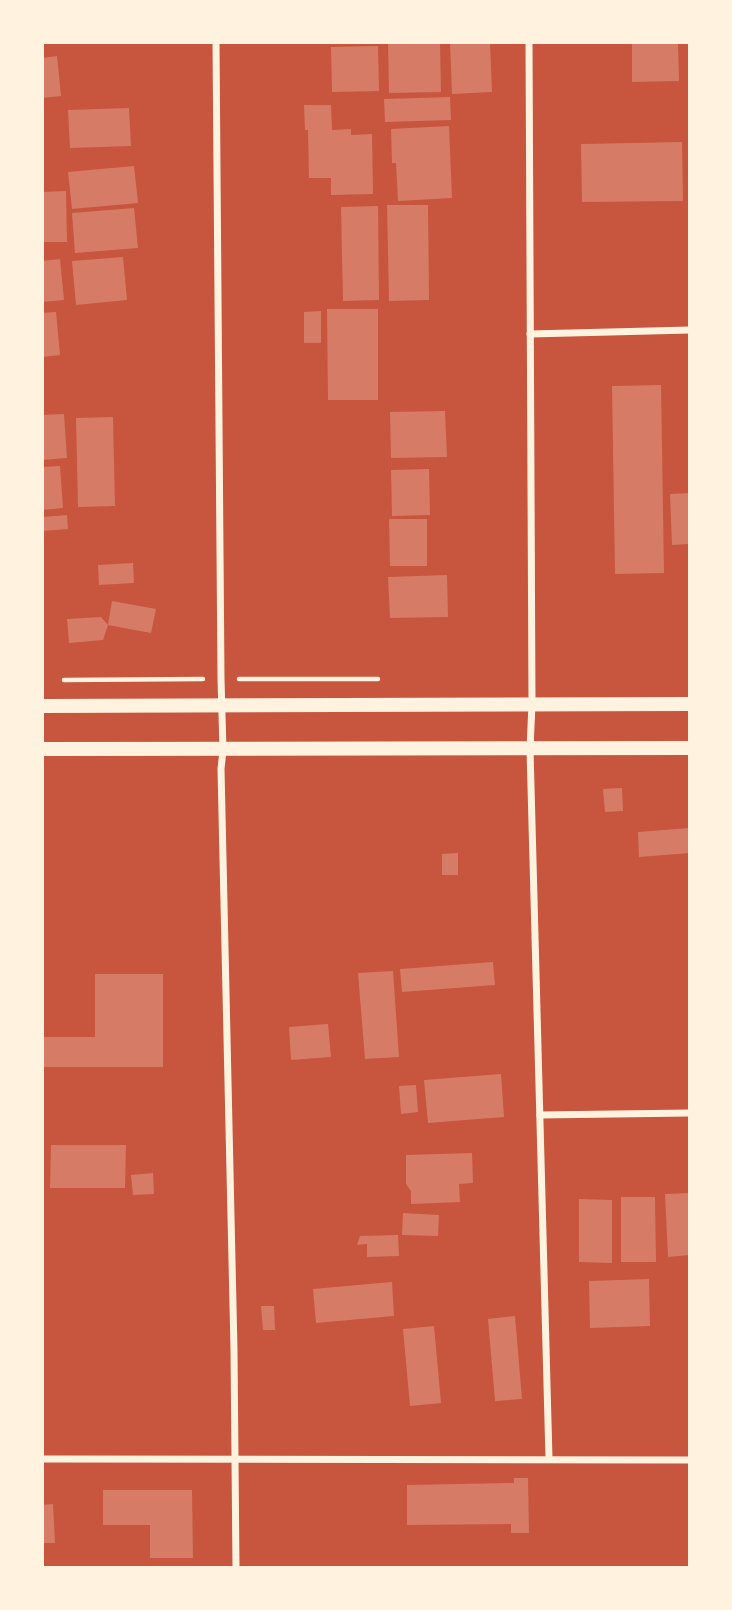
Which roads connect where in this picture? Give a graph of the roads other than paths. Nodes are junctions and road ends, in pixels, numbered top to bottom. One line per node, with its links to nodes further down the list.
1 (216, 42): 8 (street)
2 (529, 42): 4 (street)
3 (690, 330): 4 (street)
4 (530, 334): 5 (street)
5 (532, 704): 6 (main road); 8 (main road); 11 (street)
6 (690, 704)
7 (42, 706): 8 (main road)
8 (221, 706): 12 (street)
9 (690, 748): 11 (main road)
10 (42, 749): 12 (main road)
11 (530, 749): 12 (main road); 14 (street)
12 (223, 750): 16 (street)
13 (690, 1113): 14 (street)
14 (540, 1115): 17 (street)
15 (42, 1459): 16 (street)
16 (236, 1460): 17 (street); 19 (street)
17 (548, 1460): 18 (street)
18 (690, 1460)
19 (236, 1568)

